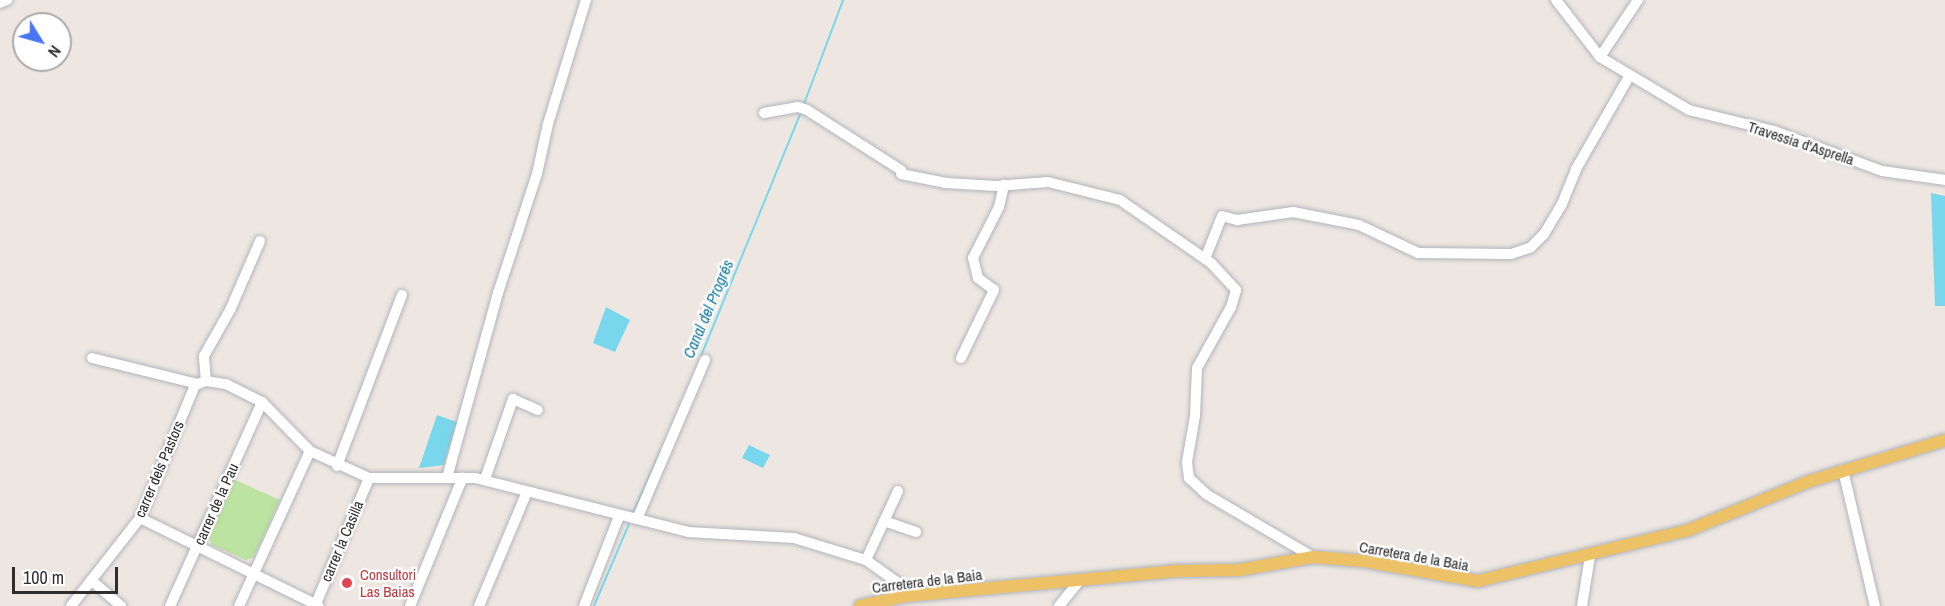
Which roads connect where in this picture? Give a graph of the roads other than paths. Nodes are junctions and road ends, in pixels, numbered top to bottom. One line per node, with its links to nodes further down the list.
1 (7, 0): 5 (street)
2 (586, 0): 26 (street)
3 (1556, 0): 6 (street, Travessia d'Asprella)
4 (1638, 0): 6 (street)
5 (0, 3)
6 (1600, 57): 7 (street, Travessia d'Asprella)
7 (1629, 76): 9 (street, Travessia d'Asprella); 12 (street)
8 (764, 113): 10 (street)
9 (1945, 180)
10 (1004, 185): 12 (street); 15 (street)
11 (260, 241): 17 (street)
12 (1205, 259): 39 (street)
13 (402, 295): 22 (street)
14 (92, 358): 17 (street)
15 (962, 358)
16 (705, 360): 33 (street)
17 (200, 384): 18 (street); 32 (street, carrer dels Pastors)
18 (262, 402): 21 (street); 37 (street, carrer de la Pau)
19 (538, 410): 27 (street)
20 (1945, 440): 23 (main road, Carretera de la Baia)
21 (310, 451): 22 (street); 41 (street)
22 (337, 466): 25 (street)
23 (1843, 470): 38 (main road, Carretera de la Baia); 56 (street)
24 (463, 477): 26 (street); 27 (street); 50 (street)
25 (369, 478): 26 (street); 45 (street, carrer la Casilla)
26 (447, 478)
27 (484, 479): 29 (street)
28 (898, 491): 34 (street)
29 (527, 492): 30 (street); 51 (street)
30 (591, 509): 31 (street); 36 (street)
31 (617, 516): 33 (street); 36 (street)
32 (140, 518): 37 (street); 42 (street, carrer dels Pastors)
33 (637, 519): 40 (street)
34 (884, 521): 35 (street); 40 (street)
35 (916, 532)
36 (610, 543): 52 (street)
37 (197, 546): 41 (street); 48 (street, carrer de la Pau)
38 (1590, 556): 39 (main road, Carretera de la Baia); 55 (street)
39 (1313, 557): 43 (main road, Carretera de la Baia)
40 (866, 560): 44 (street)
41 (254, 574): 45 (street); 49 (street)
42 (91, 580): 46 (street, carrer dels Pastors); 47 (street)
43 (1079, 580): 44 (main road, Carretera de la Baia); 54 (street)
44 (915, 595): 53 (main road, Carretera de la Baia)
45 (317, 605)
46 (71, 606)
47 (121, 606)
48 (170, 606)
49 (239, 606)
50 (410, 606)
51 (479, 606)
52 (584, 606)
53 (860, 606)
54 (1059, 606)
55 (1582, 606)
56 (1875, 606)

